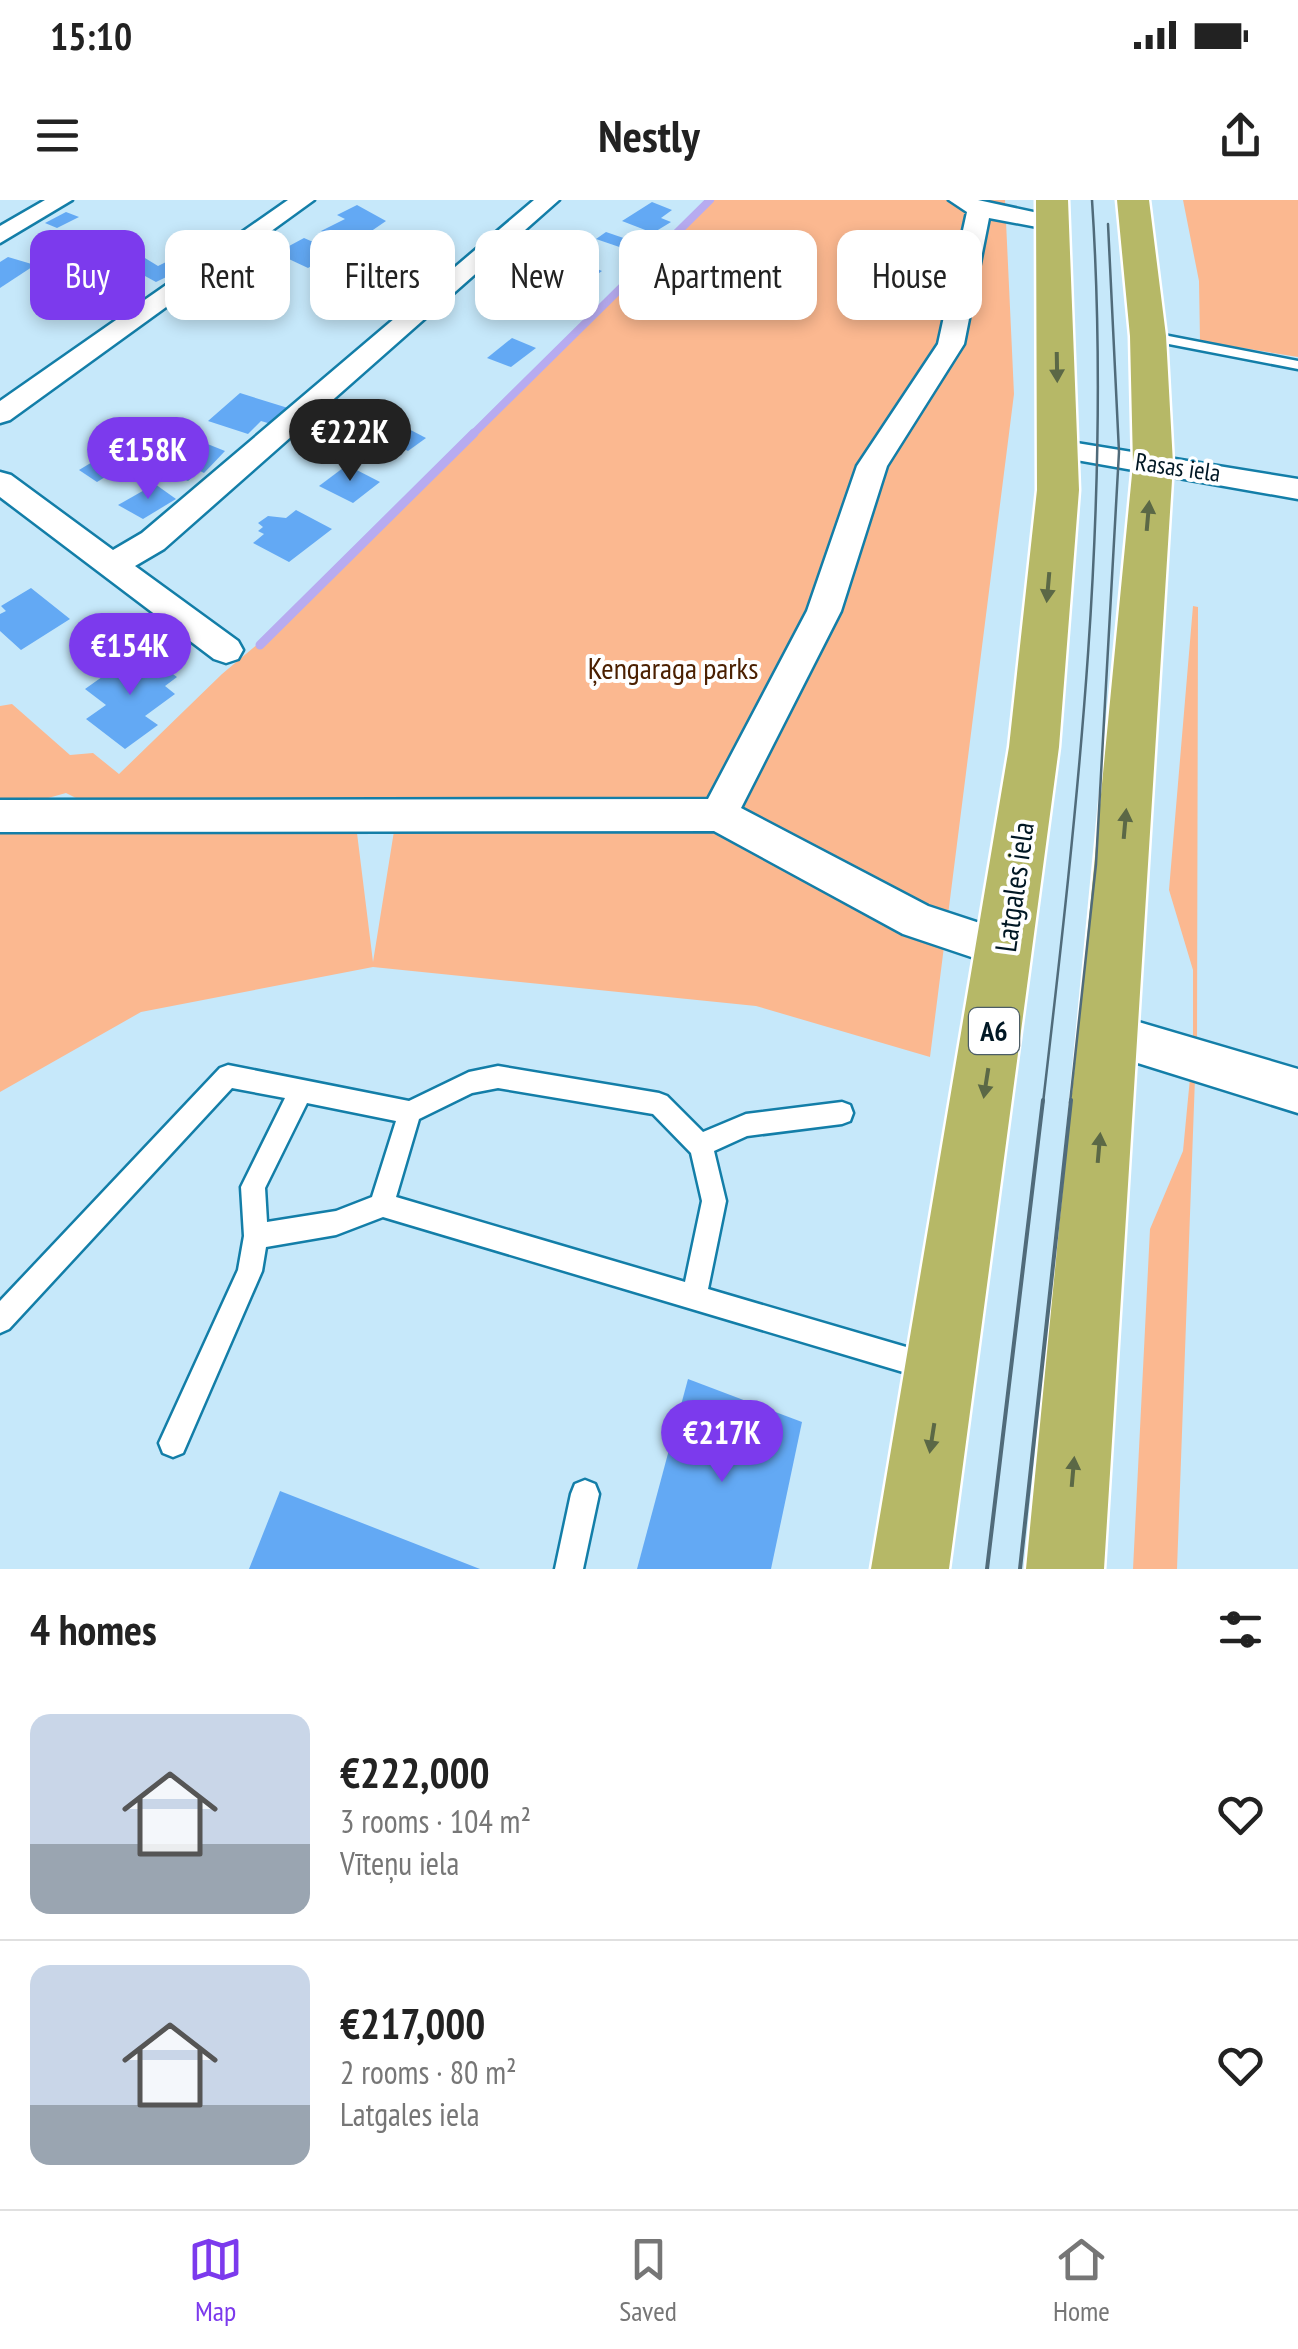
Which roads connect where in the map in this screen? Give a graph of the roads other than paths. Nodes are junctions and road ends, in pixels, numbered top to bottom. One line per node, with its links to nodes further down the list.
1 (61, 200): 7 (street)
2 (303, 200): 10 (street)
3 (548, 200): 15 (street)
4 (1133, 200): 8 (highway)
5 (969, 204): 6 (street); 17 (street)
6 (1052, 212): 11 (highway, Latgales iela / A6, one-way to 11)
7 (0, 236)
8 (1148, 336): 9 (lane); 12 (highway)
9 (1298, 365)
10 (0, 414)
11 (1058, 449): 12 (street, Rasas iela); 19 (highway, Latgales iela / A6, one-way to 19)
12 (1153, 464): 14 (street, Rasas iela); 20 (highway, one-way to 12)
13 (0, 482): 15 (street)
14 (1298, 489)
15 (113, 565): 16 (street)
16 (226, 650)
17 (719, 815): 18 (street); 19 (street)
18 (0, 816)
19 (1006, 950): 30 (highway, Latgales iela / A6, one-way to 30)
20 (1108, 1034): 22 (street); 35 (highway, one-way to 20)
21 (301, 1091): 23 (lane); 27 (lane); 29 (lane)
22 (1298, 1091)
23 (410, 1112): 25 (lane); 26 (lane)
24 (842, 1113): 25 (lane)
25 (700, 1145): 28 (lane)
26 (382, 1205): 27 (lane); 28 (lane)
27 (256, 1236): 31 (lane)
28 (694, 1297): 30 (lane)
29 (0, 1320)
30 (943, 1371): 34 (highway, Latgales iela / A6, one-way to 34)
31 (172, 1442)
32 (584, 1494): 33 (lane)
33 (569, 1569)
34 (910, 1569)
35 (1065, 1569)

